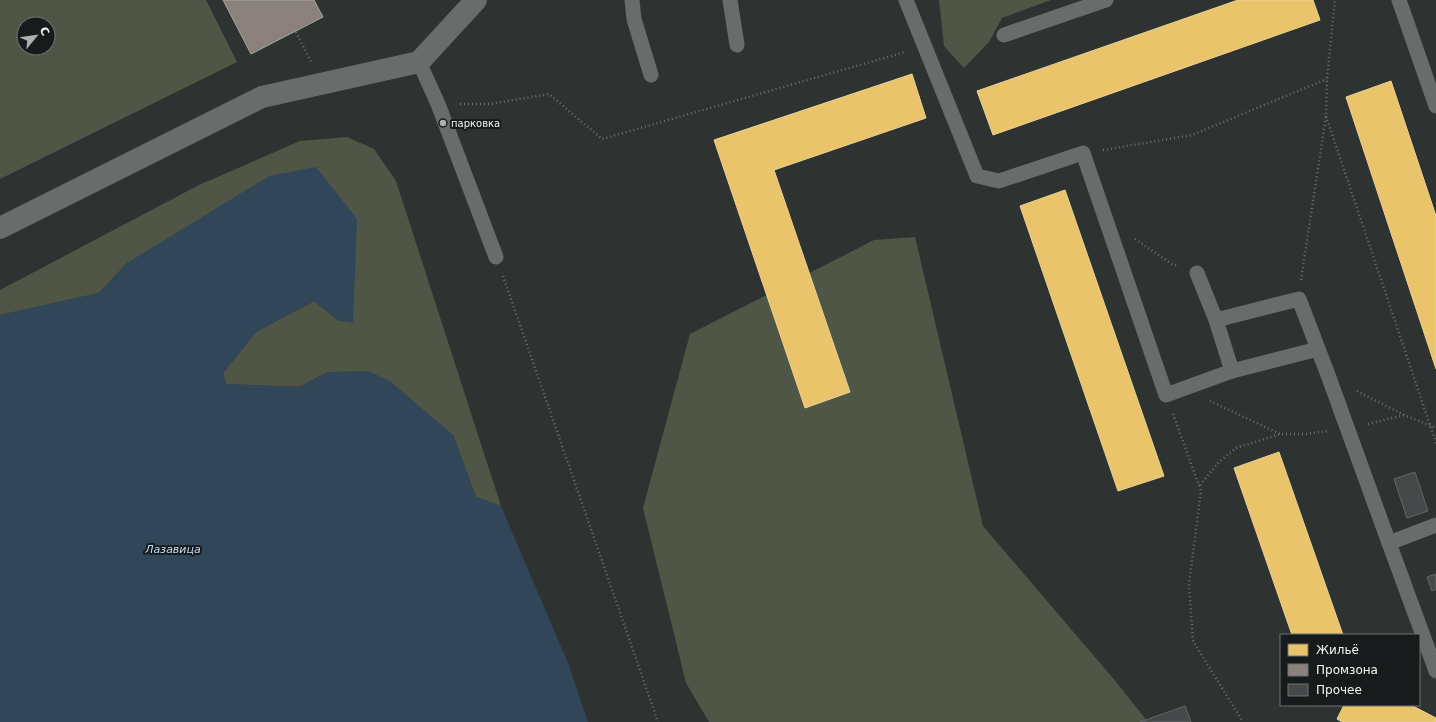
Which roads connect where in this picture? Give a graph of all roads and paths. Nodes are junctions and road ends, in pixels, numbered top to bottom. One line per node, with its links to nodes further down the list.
1 (476, 0): 12 (street)
2 (632, 0): 13 (lane)
3 (730, 0): 10 (lane)
4 (906, 0): 19 (lane)
5 (1106, 0): 9 (lane)
6 (1334, 0): 14 (path)
7 (1398, 0): 17 (lane)
8 (296, 32): 15 (path)
9 (1004, 35)
10 (737, 45)
11 (911, 50): 16 (path)
12 (419, 62): 15 (street); 16 (lane)
13 (651, 75)
14 (1327, 79): 18 (path); 19 (path)
15 (322, 84): 21 (street)
16 (438, 104): 22 (lane)
17 (1436, 106)
18 (1326, 116): 24 (path); 32 (path)
19 (1083, 153): 20 (lane)
20 (1106, 220): 23 (path); 30 (lane)
21 (0, 228)
22 (496, 257): 41 (path)
23 (1197, 273): 25 (lane)
24 (1299, 299): 25 (lane); 26 (lane)
25 (1216, 320): 27 (lane)
26 (1318, 349): 27 (lane); 28 (lane)
27 (1232, 371): 29 (lane)
28 (1328, 375): 31 (path); 33 (lane)
29 (1184, 388): 30 (lane); 35 (path)
30 (1166, 395): 37 (path)
31 (1404, 415): 32 (path); 33 (path)
32 (1430, 426): 34 (path); 36 (path)
33 (1347, 428): 35 (path); 39 (lane)
34 (1436, 428)
35 (1280, 434): 37 (path)
36 (1436, 443)
37 (1200, 485): 42 (path)
38 (1436, 525): 39 (lane)
39 (1389, 543): 40 (lane)
40 (1436, 671)
41 (658, 722)
42 (1243, 722)

